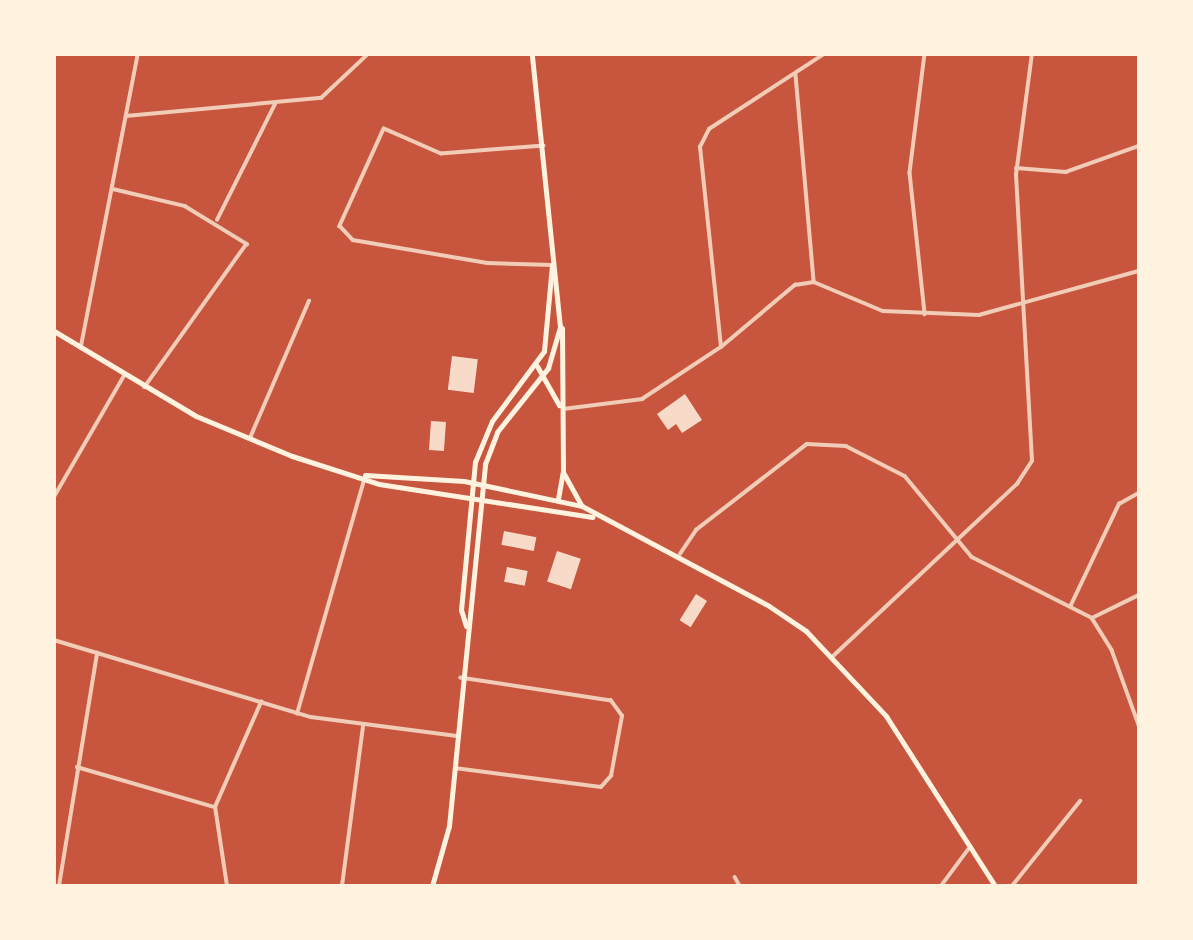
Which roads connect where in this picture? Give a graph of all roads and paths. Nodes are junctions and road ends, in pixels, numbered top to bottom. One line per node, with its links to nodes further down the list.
1 (138, 54): 9 (street)
2 (368, 54): 8 (street)
3 (532, 54): 10 (main road)
4 (824, 54): 7 (street)
5 (925, 54): 20 (street)
6 (1032, 54): 12 (street)
7 (796, 75): 17 (street); 23 (street)
8 (275, 103): 9 (street); 14 (street)
9 (126, 116): 13 (street)
10 (544, 146): 15 (main road); 15 (street)
11 (1139, 146): 12 (street)
12 (1016, 168): 19 (street)
13 (113, 189): 14 (street); 24 (street)
14 (217, 220): 28 (street)
15 (552, 265): 21 (main road); 25 (main road)
16 (1139, 271): 19 (street)
17 (814, 282): 20 (street); 23 (street)
18 (309, 301): 30 (street)
19 (1026, 302): 20 (street); 42 (street)
20 (925, 314)
21 (561, 318): 27 (main road); 29 (main road)
22 (54, 331): 24 (main road)
23 (721, 347): 29 (street)
24 (81, 349): 26 (main road)
25 (537, 366): 27 (main road); 34 (main road)
26 (125, 374): 28 (main road); 38 (street)
27 (544, 374): 29 (main road); 33 (main road)
28 (145, 387): 30 (main road)
29 (561, 409): 31 (main road)
30 (249, 440): 32 (main road)
31 (563, 471): 39 (main road); 40 (main road)
32 (365, 475): 34 (main road); 36 (main road); 53 (street)
33 (482, 481): 34 (main road); 37 (main road); 39 (main road)
34 (468, 482): 36 (main road)
35 (1139, 493): 45 (street)
36 (469, 494): 37 (main road); 47 (main road)
37 (482, 496): 41 (main road); 47 (main road)
38 (54, 497)
39 (558, 499): 40 (main road)
40 (582, 506): 41 (main road)
41 (592, 517): 43 (main road)
42 (954, 542): 43 (street); 45 (street); 50 (street)
43 (680, 554): 50 (main road)
44 (1139, 595): 46 (street)
45 (1071, 606): 46 (street)
46 (1092, 618): 54 (street)
47 (466, 627): 51 (main road)
48 (54, 640): 49 (street)
49 (97, 653): 52 (street); 57 (street)
50 (831, 658): 61 (main road)
51 (461, 678): 56 (main road); 58 (street)
52 (261, 702): 53 (street); 60 (street)
53 (297, 714): 55 (street)
54 (1139, 725)
55 (363, 726): 56 (street); 65 (street)
56 (457, 736): 58 (main road)
57 (77, 766): 60 (street); 63 (street)
58 (454, 768): 66 (main road)
59 (1080, 800): 70 (street)
60 (215, 807): 64 (street)
61 (972, 845): 68 (street); 69 (main road)
62 (734, 877): 67 (street)
63 (59, 886)
64 (227, 886)
65 (342, 886)
66 (432, 886)
67 (740, 886)
68 (941, 886)
69 (995, 886)
70 (1012, 886)

